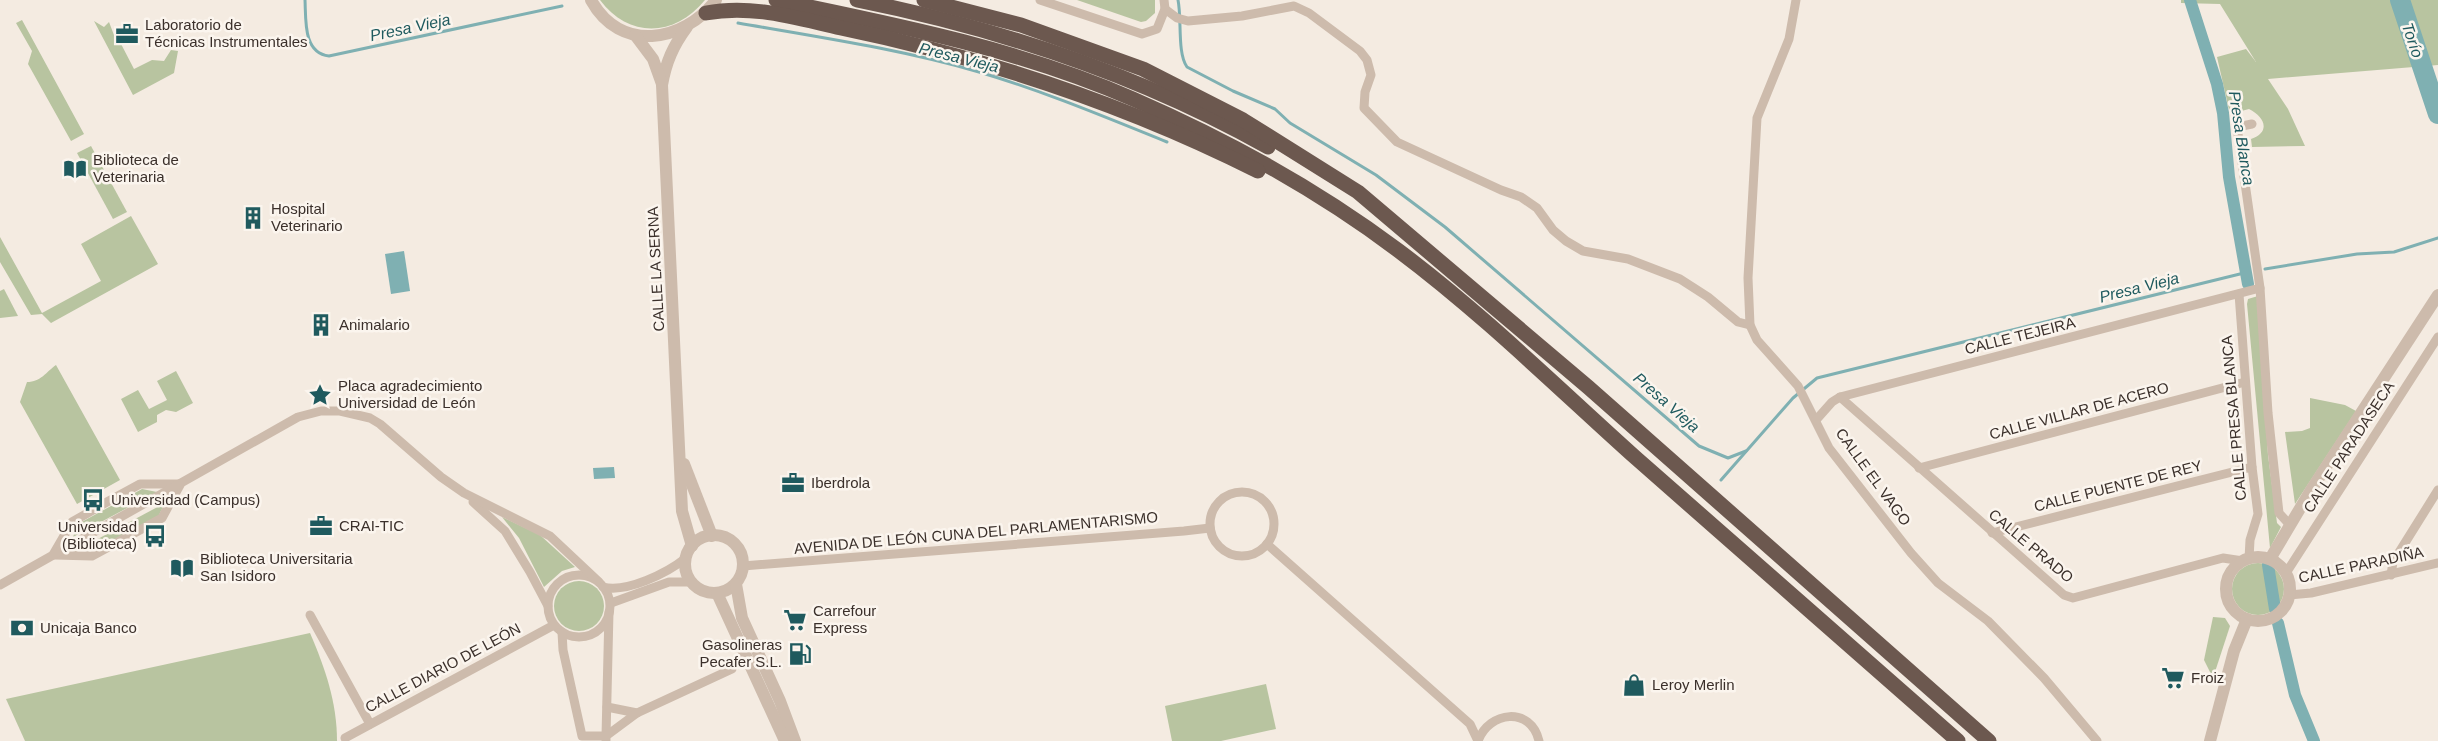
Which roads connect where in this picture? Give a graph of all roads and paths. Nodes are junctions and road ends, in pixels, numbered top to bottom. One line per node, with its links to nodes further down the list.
1 (591, 0): 10 (street)
2 (776, 0): 16 (highway)
3 (857, 0): 13 (highway)
4 (924, 0): 13 (highway)
5 (1040, 0): 7 (street)
6 (1796, 0): 18 (street, CALLE EL VAGO)
7 (1164, 4): 18 (street)
8 (711, 6): 9 (street); 16 (highway)
9 (687, 27): 10 (street); 11 (street, CALLE LA SERNA)
10 (635, 35): 11 (street, CALLE LA SERNA)
11 (662, 86): 23 (street, CALLE LA SERNA)
12 (2252, 124): 14 (street)
13 (1415, 240): 68 (highway)
14 (2260, 288): 15 (street); 29 (street)
15 (2239, 294): 20 (street, CALLE PRESA BLANCA); 21 (street, CALLE TEJEIRA)
16 (1459, 300): 67 (highway)
17 (2436, 303): 29 (street)
18 (1750, 325): 22 (street, CALLE EL VAGO)
19 (2438, 337): 41 (street, CALLE PARADASECA)
20 (2245, 382): 24 (street, CALLE PRESA BLANCA); 25 (street, CALLE VILLAR DE ACERO)
21 (1840, 397): 22 (street, CALLE TEJEIRA); 25 (street, CALLE PRADO)
22 (1816, 420): 69 (street, CALLE EL VAGO)
23 (679, 452): 32 (street, CALLE LA SERNA); 34 (street, CALLE LA SERNA)
24 (2252, 467): 31 (street, CALLE PUENTE DE REY); 38 (street, CALLE PRESA BLANCA)
25 (1919, 468): 31 (street, CALLE PRADO)
26 (180, 484): 28 (street); 35 (street); 35 (street); 35 (street)
27 (2438, 490): 42 (street)
28 (464, 493): 44 (street); 49 (street)
29 (2289, 524): 37 (street)
30 (1210, 528): 33 (street); 33 (street); 40 (street, AVENIDA DE LEÓN CUNA DEL PARLAMENTARISMO)
31 (1992, 533): 38 (street, CALLE PRADO)
32 (712, 536): 34 (street); 40 (street)
33 (1268, 544): 58 (street)
34 (692, 546): 36 (street)
35 (52, 555): 46 (street)
36 (686, 558): 43 (street); 44 (street)
37 (2270, 559): 38 (street); 41 (street)
38 (2246, 560): 52 (street)
39 (2438, 563): 42 (street, CALLE PARADIÑA)
40 (743, 566): 45 (street)
41 (2286, 573): 48 (street)
42 (2391, 574): 48 (street, CALLE PARADIÑA)
43 (691, 582): 47 (street); 50 (street)
44 (601, 584): 49 (street); 50 (street)
45 (736, 584): 47 (street); 64 (street)
46 (0, 585)
47 (717, 593): 63 (street)
48 (2289, 596): 52 (street)
49 (548, 606): 53 (street)
50 (610, 608): 53 (street); 55 (street)
51 (310, 615): 57 (street)
52 (2247, 619): 70 (street)
53 (558, 628): 57 (street, CALLE DIARIO DE LEÓN); 61 (street)
54 (732, 669): 56 (street)
55 (607, 707): 56 (street); 62 (street)
56 (637, 713): 62 (street)
57 (370, 724): 60 (street, CALLE DIARIO DE LEÓN)
58 (1470, 724): 59 (street); 65 (street)
59 (1487, 724): 65 (street); 66 (street)
60 (345, 738)
61 (583, 738): 62 (street)
62 (606, 738)
63 (785, 741)
64 (795, 741)
65 (1478, 741)
66 (1539, 741)
67 (1958, 741)
68 (1989, 741)
69 (2097, 741)
70 (2210, 741)

